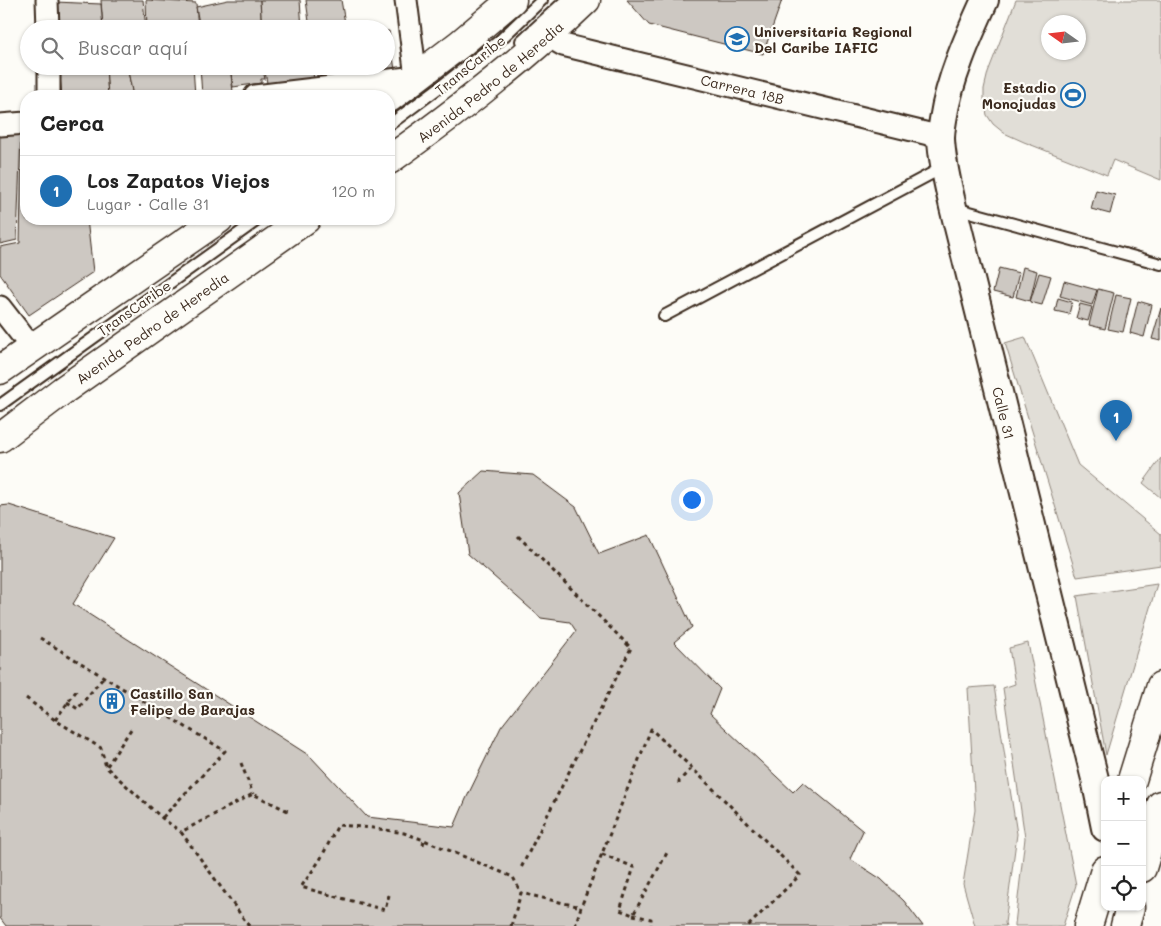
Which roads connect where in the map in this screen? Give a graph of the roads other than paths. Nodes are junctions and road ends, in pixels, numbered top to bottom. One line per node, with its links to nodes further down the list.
1 (47, 0): 8 (street)
2 (406, 0): 12 (street)
3 (512, 0): 12 (main road)
4 (542, 0): 16 (lane, TransCaribe)
5 (566, 0): 10 (lane, TransCaribe)
6 (586, 0): 9 (main road, Avenida Pedro de Heredia)
7 (985, 0): 19 (street, Calle 31)
8 (48, 20)
9 (549, 34): 19 (street, Carrera 18B); 20 (main road, Avenida Pedro de Heredia)
10 (511, 49)
11 (49, 75): 13 (street)
12 (416, 77): 14 (street); 15 (main road)
13 (49, 90)
14 (305, 90)
15 (395, 93)
16 (395, 121)
17 (20, 123): 18 (street)
18 (0, 125)
19 (941, 137): 21 (street, Calle 31)
20 (395, 156)
21 (944, 167): 22 (street, Calle 31); 28 (lane)
22 (953, 207): 26 (lane); 36 (street, Calle 31)
23 (209, 225): 29 (main road)
24 (251, 225): 31 (lane, TransCaribe)
25 (298, 225): 32 (main road, Avenida Pedro de Heredia)
26 (1161, 264)
27 (0, 307): 29 (street)
28 (664, 316)
29 (32, 348): 30 (main road)
30 (0, 370)
31 (0, 405)
32 (0, 438)
33 (1161, 686): 34 (main road)
34 (1133, 776)
35 (1161, 804): 37 (main road)
36 (1104, 821)
37 (1143, 866)
38 (1101, 883): 40 (main road)
39 (1129, 911): 41 (main road)
40 (1088, 926)
41 (1125, 926)

